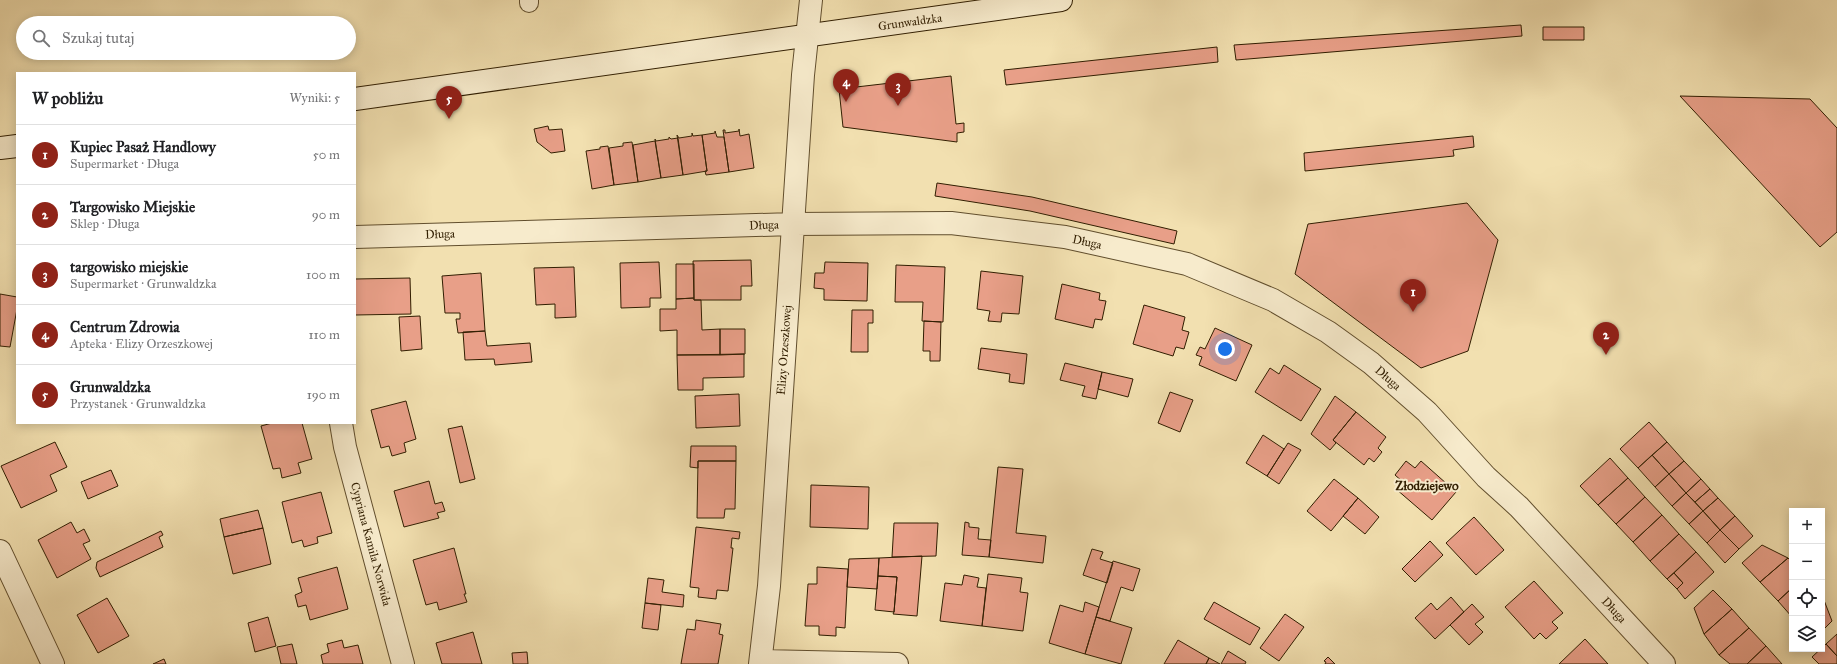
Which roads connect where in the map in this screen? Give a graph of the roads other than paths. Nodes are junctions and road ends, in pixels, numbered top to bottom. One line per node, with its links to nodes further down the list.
1 (811, 0): 3 (street)
2 (1061, 0): 3 (street, Grunwaldzka)
3 (806, 37): 4 (street, Grunwaldzka); 7 (street, Elizy Orzeszkowej)
4 (356, 99)
5 (16, 146): 6 (street)
6 (0, 148)
7 (793, 224): 8 (street, Długa); 11 (street, Elizy Orzeszkowej); 15 (street, Długa)
8 (356, 237)
9 (340, 424): 13 (street, Cypriana Kamila Norwida)
10 (0, 551): 12 (street)
11 (761, 663): 14 (street)
12 (53, 664)
13 (403, 664)
14 (897, 664)
15 (1664, 664)

